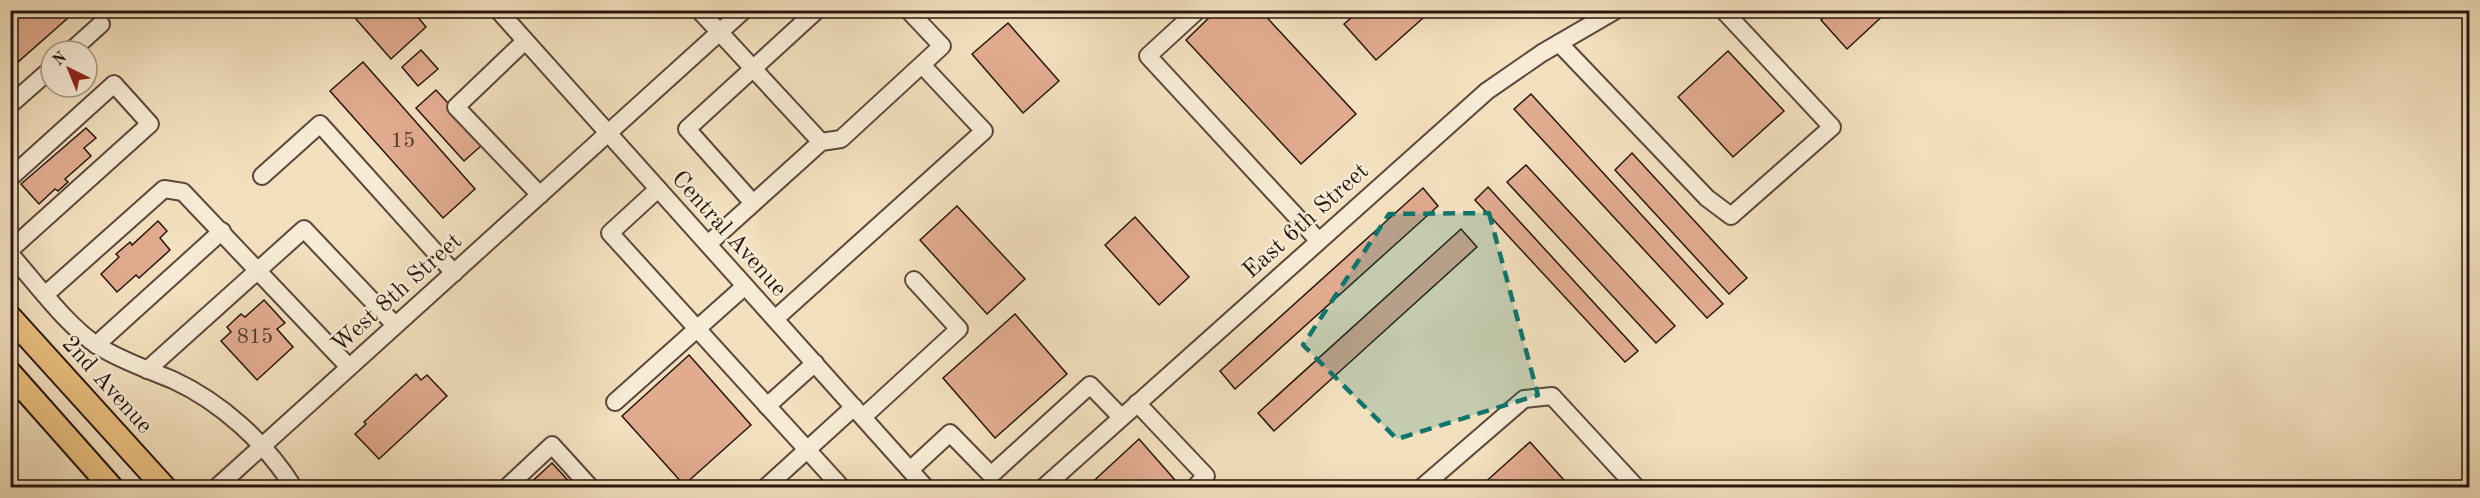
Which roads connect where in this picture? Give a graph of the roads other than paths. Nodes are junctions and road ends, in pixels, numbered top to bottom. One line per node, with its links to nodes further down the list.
1 (498, 10): 12 (street, Central Avenue)
2 (699, 10): 10 (street)
3 (744, 10): 10 (street, West 8th Street)
4 (817, 10): 15 (street)
5 (908, 10): 14 (street)
6 (1198, 10): 26 (street)
7 (1616, 10): 13 (street, East 6th Street)
8 (1723, 10): 13 (street)
9 (101, 24): 11 (street)
10 (720, 33): 15 (street); 18 (street, West 8th Street)
11 (84, 39)
12 (525, 41): 18 (street, Central Avenue); 23 (street)
13 (1559, 43): 26 (street, East 6th Street)
14 (922, 65): 19 (street); 35 (street)
15 (753, 69): 19 (street); 24 (street)
16 (39, 80): 17 (street)
17 (10, 105)
18 (608, 133): 22 (street, Central Avenue); 23 (street, West 8th Street)
19 (821, 142): 24 (street)
20 (262, 176): 30 (street)
21 (10, 178): 28 (street)
22 (658, 189): 27 (street, Central Avenue); 37 (street)
23 (540, 195): 30 (street, West 8th Street)
24 (753, 203): 27 (street)
25 (222, 231): 29 (street); 33 (street); 38 (street)
26 (1318, 240): 44 (street, East 6th Street)
27 (708, 244): 32 (street, Central Avenue)
28 (10, 252): 33 (street)
29 (258, 269): 36 (street); 40 (street); 41 (street)
30 (454, 273): 36 (street, West 8th Street)
31 (914, 280): 46 (street)
32 (746, 286): 35 (street, Central Avenue); 37 (street)
33 (46, 294): 38 (street)
34 (10, 317): 53 (main road, 2nd Avenue)
35 (775, 319): 39 (street, Central Avenue)
36 (395, 326): 40 (street, West 8th Street)
37 (697, 329): 43 (street); 45 (street)
38 (96, 345): 41 (street)
39 (815, 363): 45 (street); 46 (street, Central Avenue)
40 (349, 367): 48 (street, West 8th Street)
41 (147, 370): 48 (street)
42 (10, 373): 52 (main road)
43 (615, 402)
44 (1137, 403): 47 (street, East 6th Street); 62 (street)
45 (767, 406): 49 (street)
46 (858, 412): 49 (street); 50 (street, Central Avenue)
47 (1121, 417): 50 (street); 61 (street, East 6th Street)
48 (261, 447): 54 (street, West 8th Street); 55 (street)
49 (807, 450): 58 (street); 59 (street)
50 (910, 470): 60 (street, Central Avenue)
51 (1430, 485): 63 (street)
52 (112, 488)
53 (165, 488)
54 (216, 488)
55 (294, 488)
56 (506, 488): 57 (street)
57 (591, 488)
58 (765, 488)
59 (842, 488)
60 (926, 488)
61 (1043, 488)
62 (1194, 488)
63 (1637, 488)

